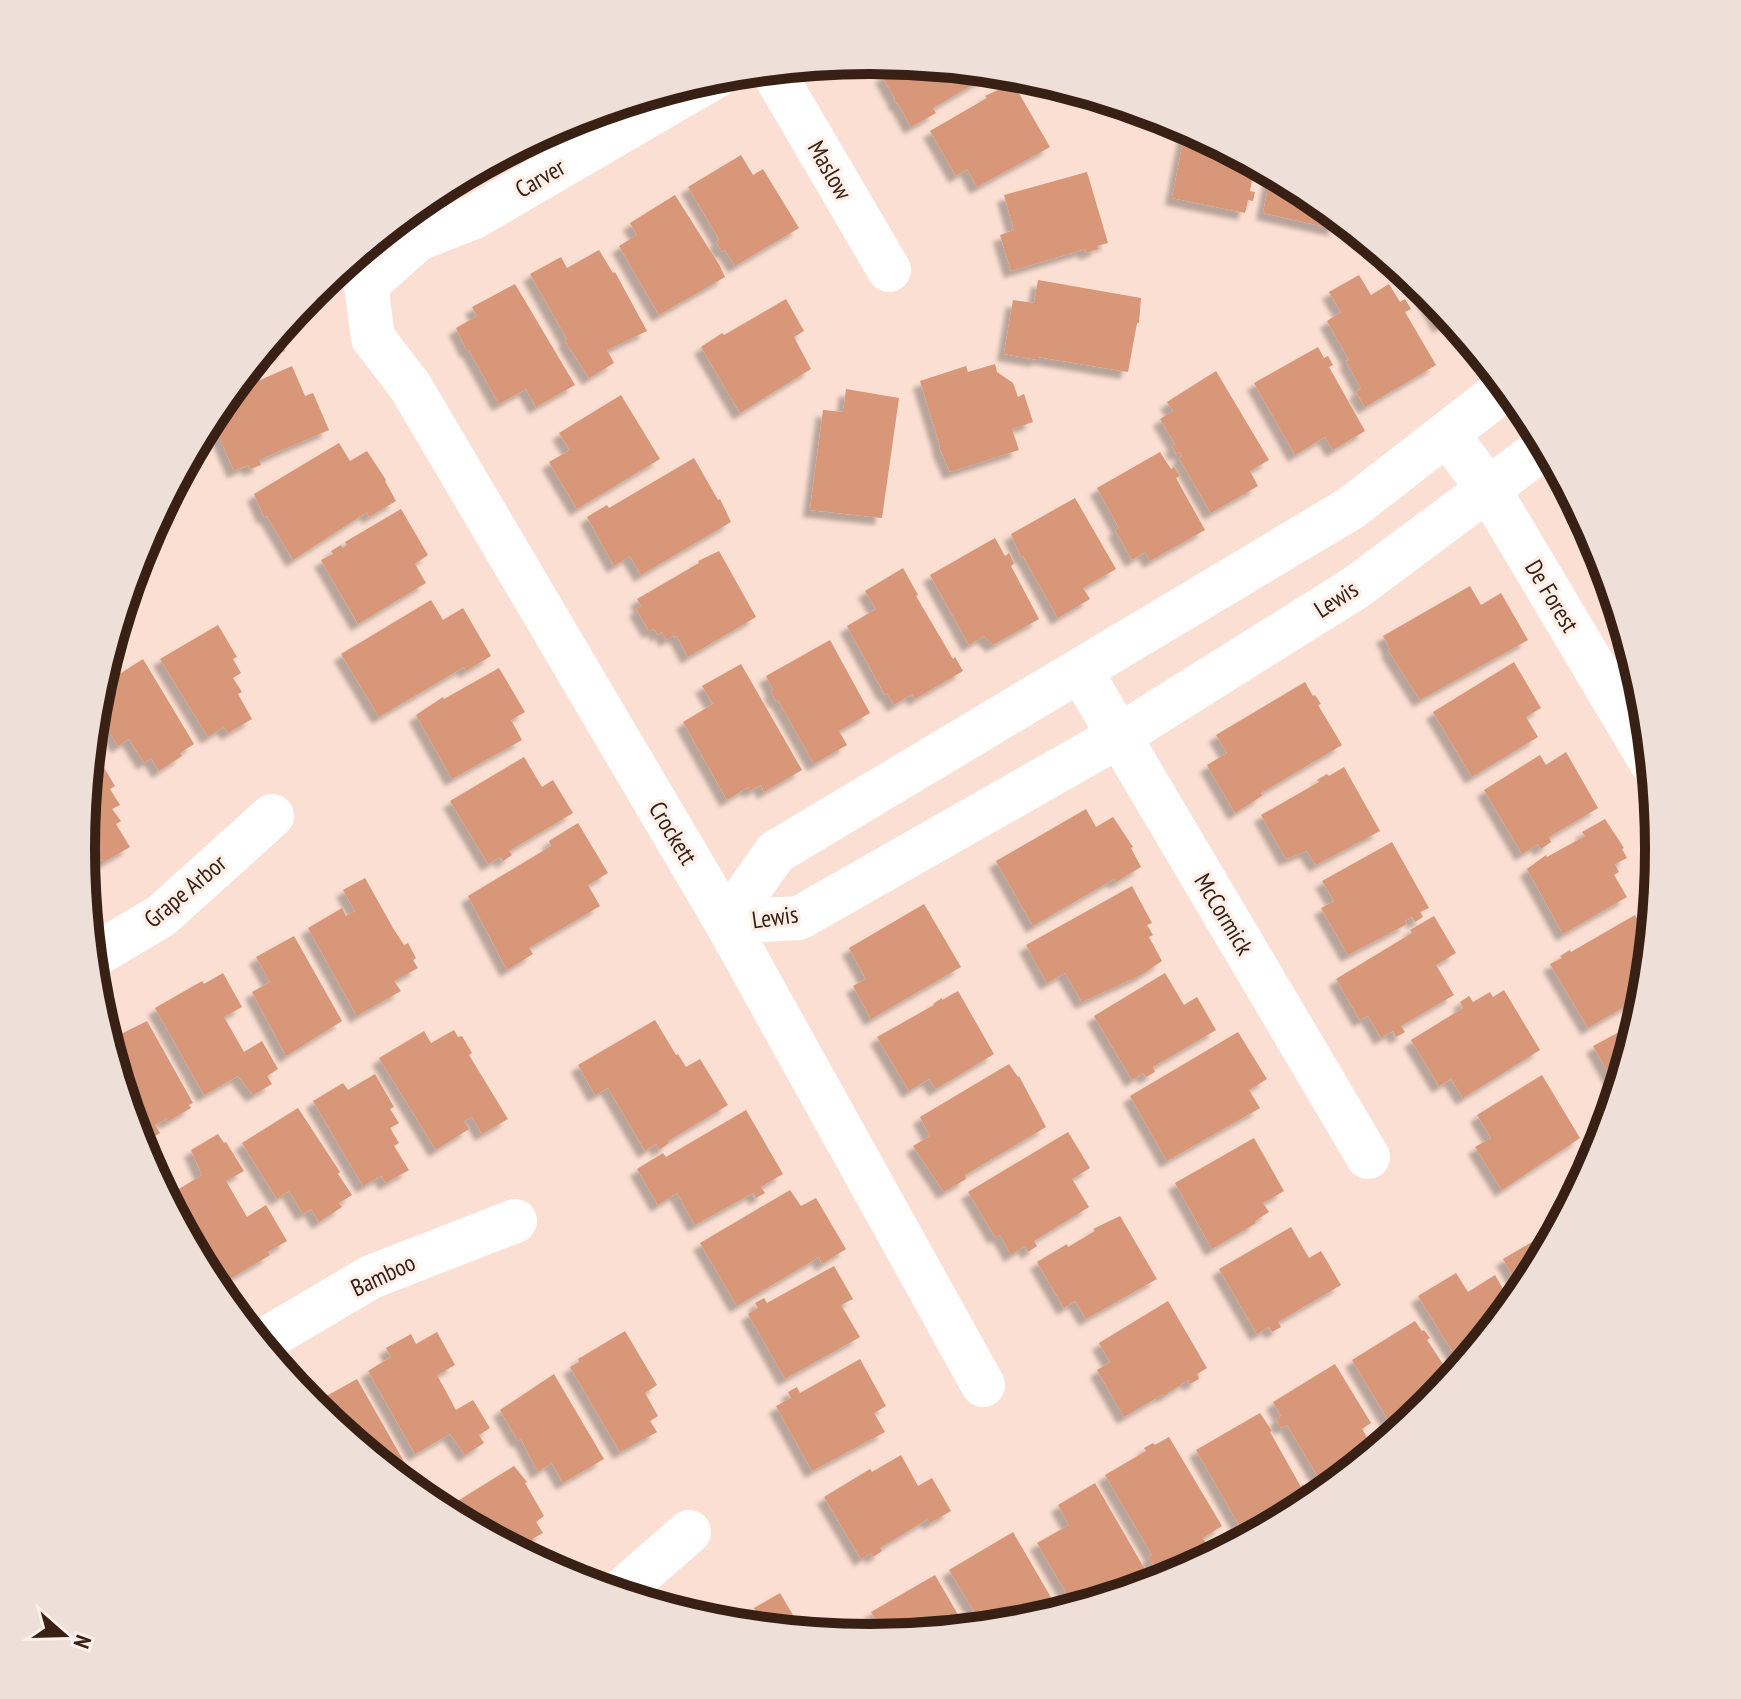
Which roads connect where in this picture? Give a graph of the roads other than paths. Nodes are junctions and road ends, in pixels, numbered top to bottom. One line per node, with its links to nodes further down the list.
1 (778, 80): 3 (street, Maslow)
2 (678, 98): 4 (street, Carver)
3 (889, 270)
4 (366, 285): 13 (street, Crockett)
5 (1498, 394): 6 (street, Lewis)
6 (1447, 434): 8 (street, De Forest); 9 (street, Lewis)
7 (1537, 453): 8 (street, Lewis)
8 (1489, 490): 10 (street, Lewis); 11 (street, De Forest)
9 (1080, 670): 10 (street, McCormick); 13 (street, Lewis)
10 (1119, 736): 13 (street, Lewis); 15 (street, McCormick)
11 (1638, 740)
12 (272, 816): 14 (street, Grape Arbor)
13 (726, 922): 18 (street, Crockett)
14 (102, 951)
15 (1368, 1157)
16 (515, 1221): 17 (street, Bamboo)
17 (268, 1338)
18 (983, 1385)
19 (689, 1532): 20 (street)
20 (627, 1586)

